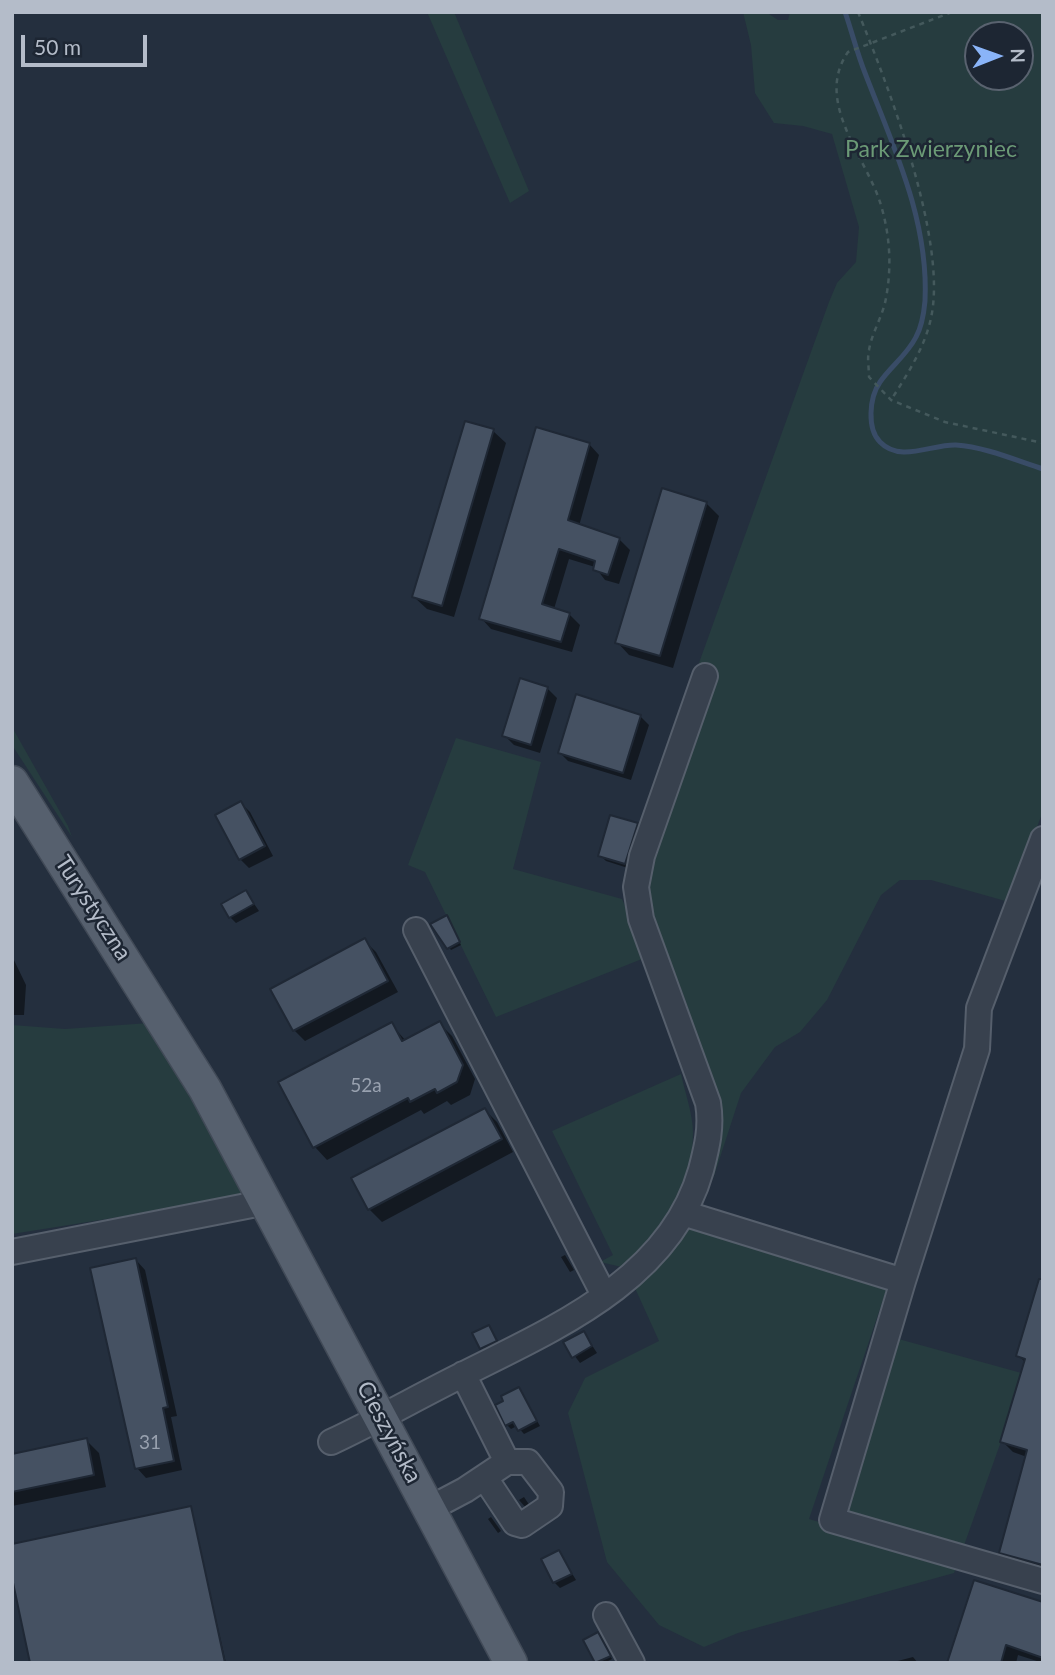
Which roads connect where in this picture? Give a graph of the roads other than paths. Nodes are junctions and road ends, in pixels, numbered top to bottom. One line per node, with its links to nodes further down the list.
1 (705, 676): 7 (lane)
2 (12, 782): 5 (main road, Turystyczna)
3 (1043, 839): 9 (lane)
4 (416, 930): 10 (lane)
5 (173, 1035): 6 (main road, Cieszyńska)
6 (267, 1202): 8 (lane); 12 (main road, Cieszyńska)
7 (683, 1213): 9 (lane); 10 (lane)
8 (12, 1252)
9 (903, 1282): 17 (lane)
10 (604, 1296): 11 (lane)
11 (463, 1374): 12 (lane); 14 (lane)
12 (380, 1417): 13 (lane); 16 (main road, Cieszyńska)
13 (331, 1442)
14 (507, 1462): 15 (lane); 15 (lane)
15 (485, 1478): 16 (lane)
16 (429, 1509): 19 (main road, Cieszyńska)
17 (1043, 1581)
18 (606, 1615): 20 (lane)
19 (510, 1663)
20 (632, 1663)

